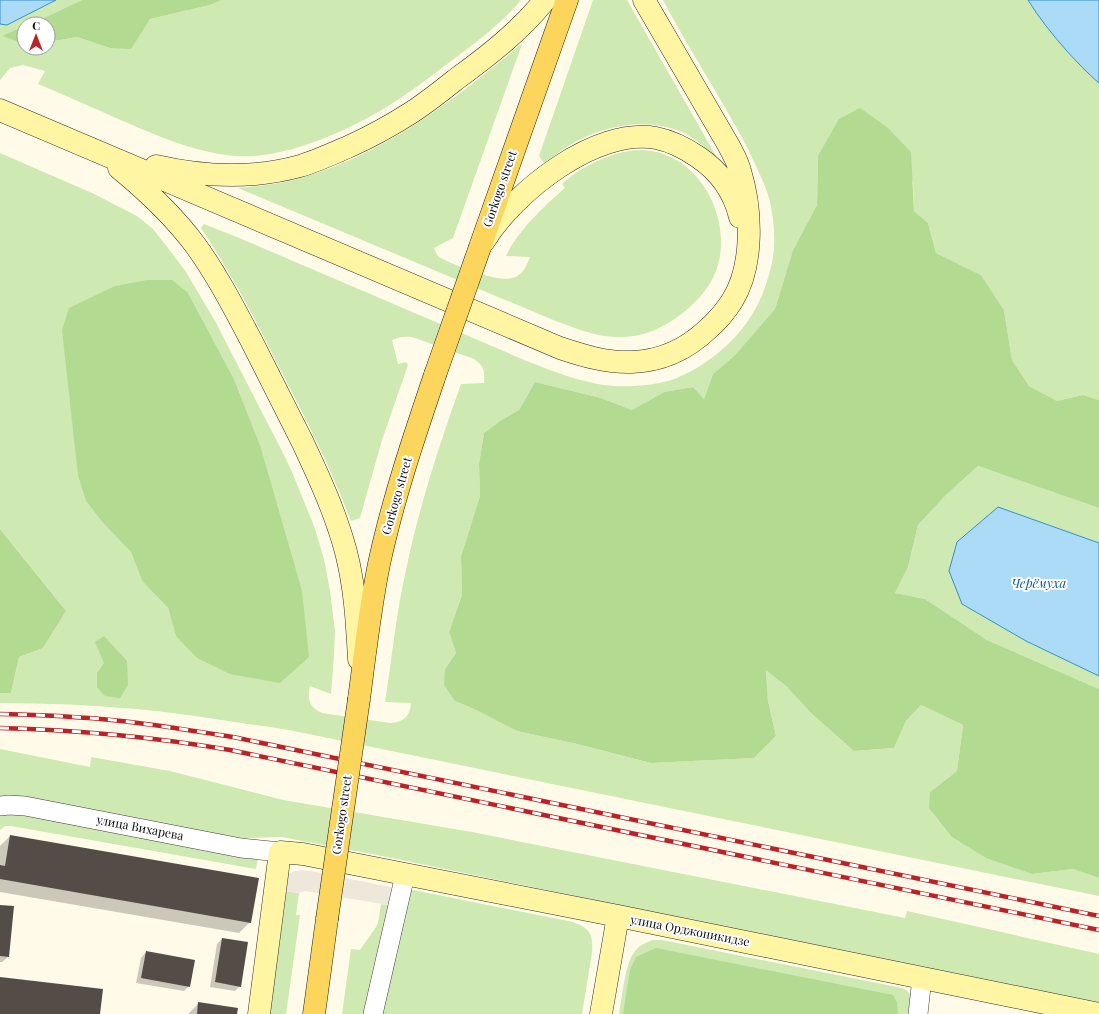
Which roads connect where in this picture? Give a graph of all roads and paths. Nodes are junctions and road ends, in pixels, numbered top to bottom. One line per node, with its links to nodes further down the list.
1 (545, 0): 5 (main road)
2 (567, 0): 6 (main road, Gorkogo street)
3 (644, 0): 7 (main road)
4 (2, 111): 5 (main road)
5 (82, 145): 7 (main road); 8 (main road)
6 (480, 247): 7 (main road); 8 (main road, Gorkogo street, bridge)
7 (741, 281)
8 (359, 699): 15 (main road, Gorkogo street, bridge)
9 (0, 806): 10 (street, улица Вихарева)
10 (280, 852): 11 (main road, улица Орджоникидзе); 14 (main road)
11 (405, 875): 12 (main road, улица Орджоникидзе); 16 (street)
12 (618, 916): 13 (main road, улица Орджоникидзе); 17 (main road)
13 (922, 978): 18 (street); 19 (main road, улица Орджоникидзе)
14 (259, 1014)
15 (314, 1014)
16 (373, 1014)
17 (601, 1014)
18 (918, 1014)
19 (1099, 1014)

